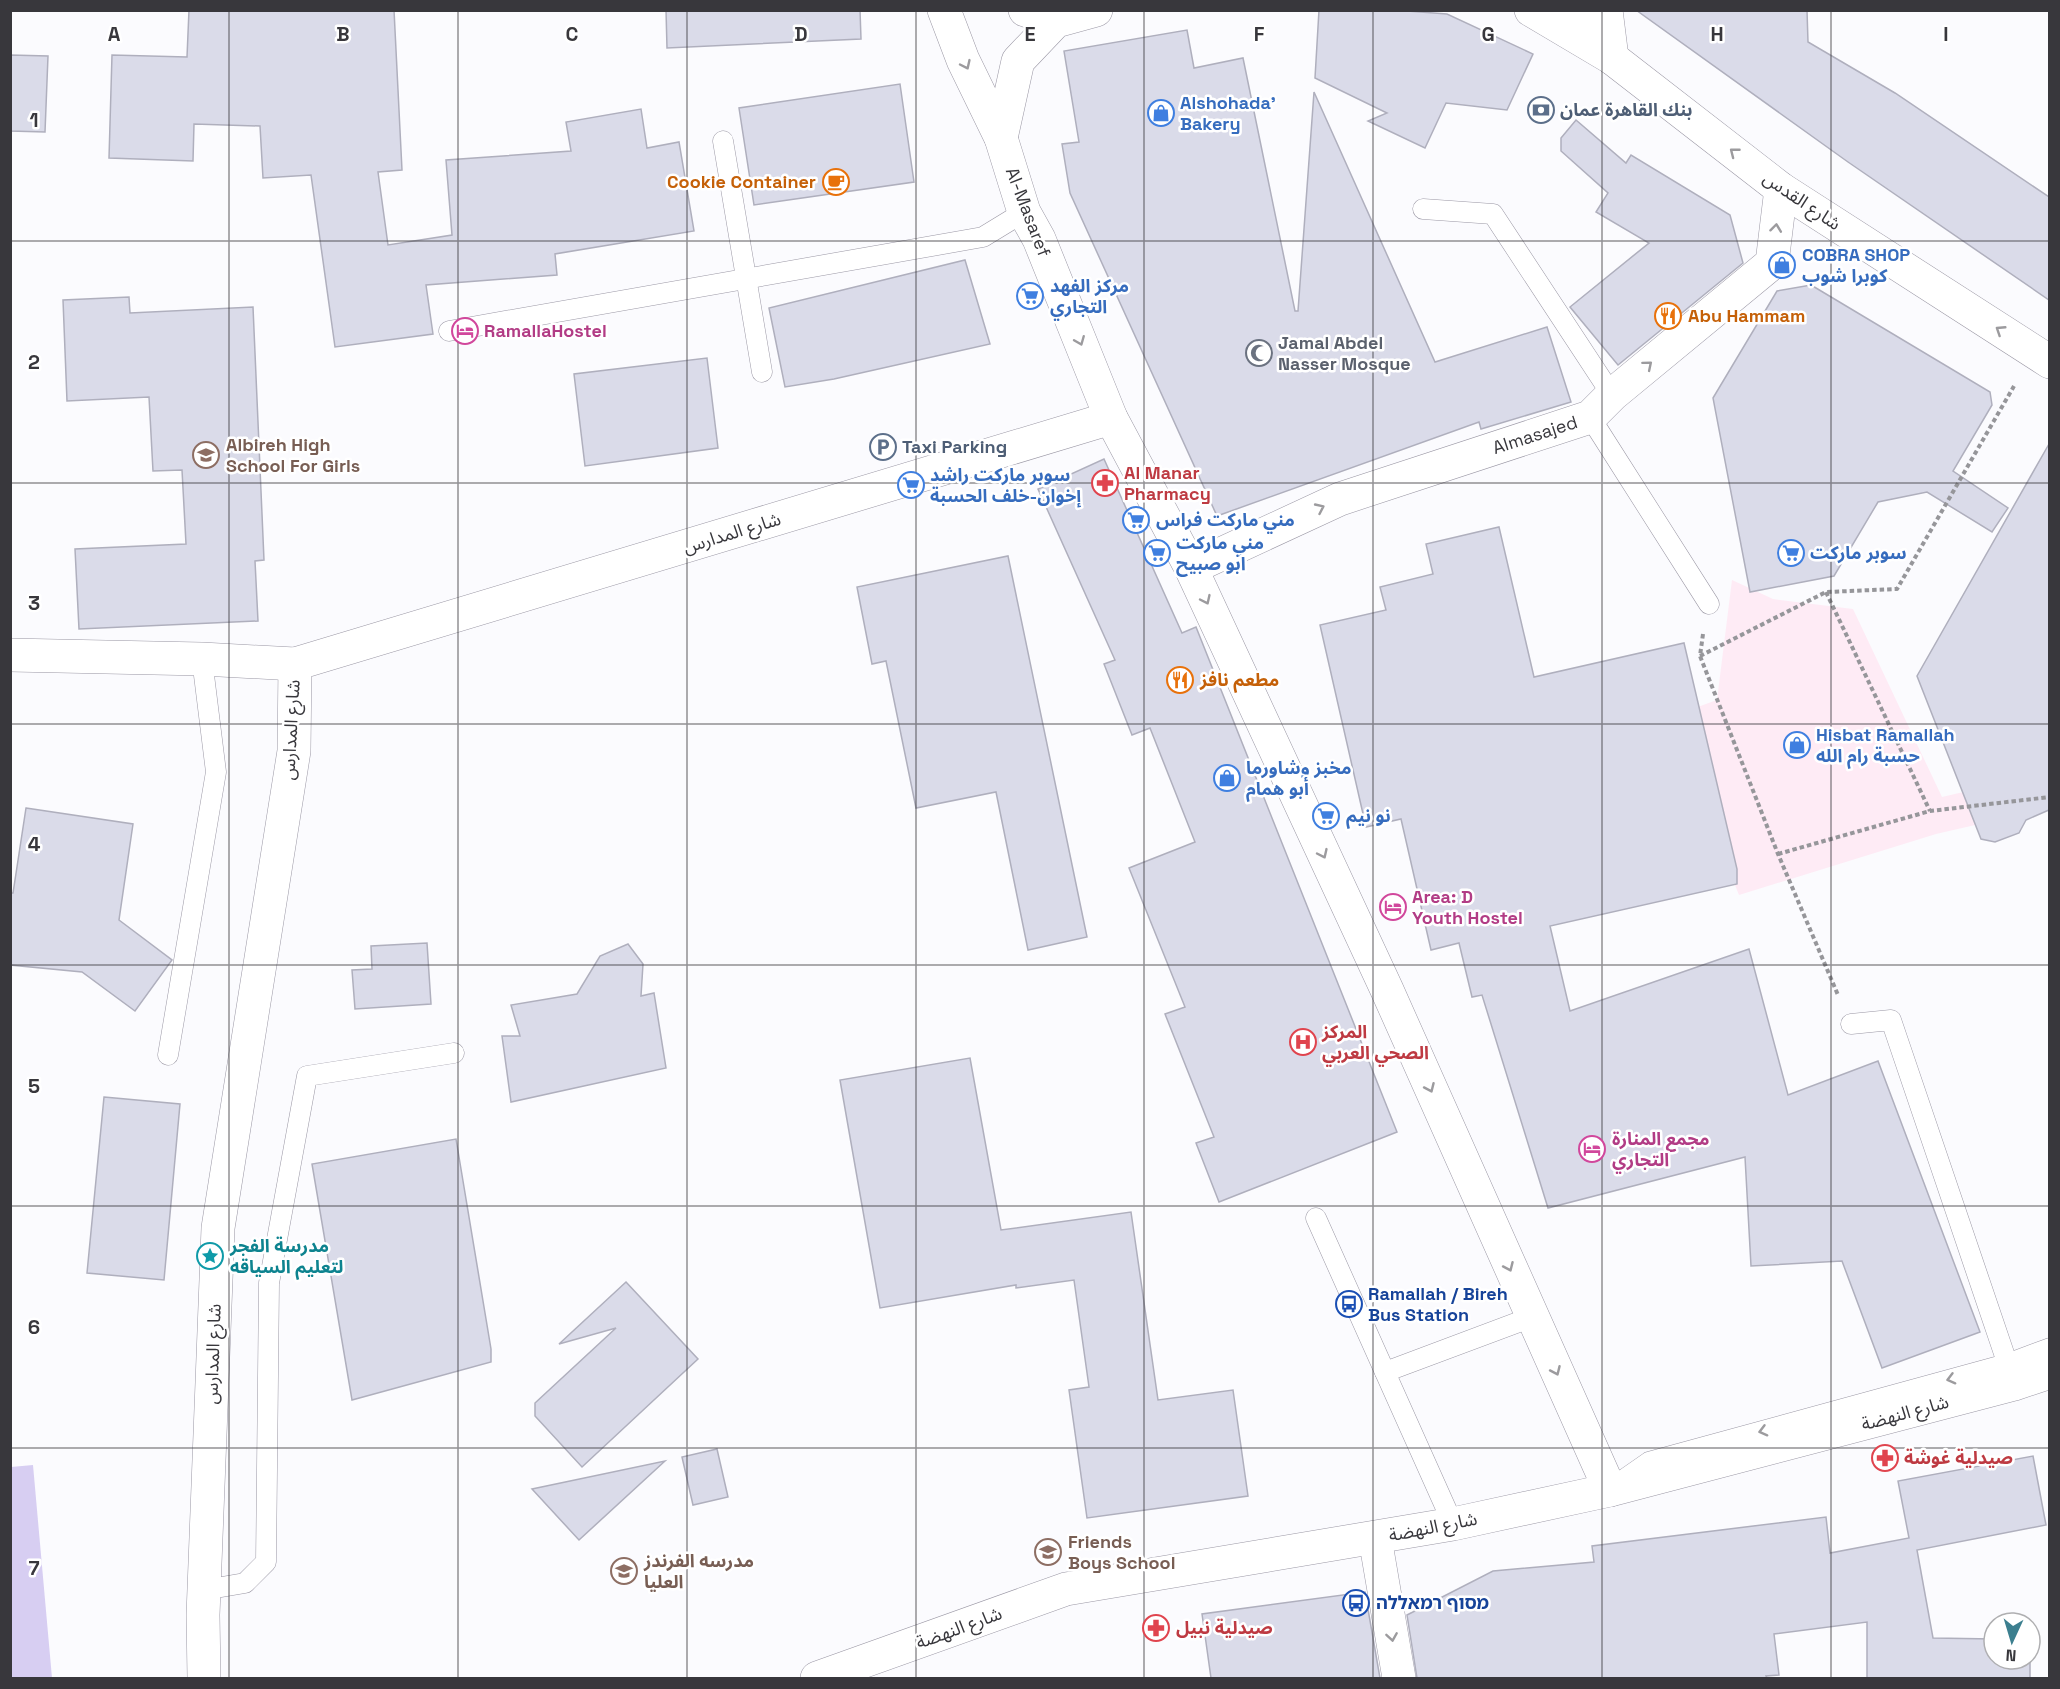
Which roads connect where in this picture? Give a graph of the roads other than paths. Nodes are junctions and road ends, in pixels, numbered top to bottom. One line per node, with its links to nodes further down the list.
1 (944, 10): 9 (street, Al-Masaref, one-way to 9)
2 (1026, 10): 7 (street)
3 (1096, 10): 7 (street)
4 (1531, 10): 8 (street)
5 (1580, 10): 8 (street, شارع القدس)
6 (1606, 10): 8 (street)
7 (1056, 21): 9 (street, Al-Masaref)
8 (1612, 58): 11 (street, شارع القدس, one-way to 8)
9 (1001, 138): 13 (street, Al-Masaref)
10 (723, 141): 14 (lane)
11 (1781, 189): 16 (street, شارع القدس, one-way to 11); 18 (street, Almasajed, one-way to 11)
12 (1423, 209): 18 (lane)
13 (1024, 212): 14 (lane); 19 (street, Al-Masaref, one-way to 19)
14 (747, 279): 15 (lane); 17 (lane)
15 (449, 331)
16 (2042, 357)
17 (762, 372)
18 (1601, 406): 20 (street, Almasajed, one-way to 18); 21 (lane)
19 (1111, 418): 20 (street, Al-Masaref); 24 (street, شارع المدارس)
20 (1191, 568): 29 (street, Al-Masaref, one-way to 29)
21 (1709, 604)
22 (10, 655): 23 (street)
23 (202, 659): 24 (street); 27 (lane)
24 (295, 664): 37 (street, شارع المدارس)
25 (1851, 1024): 33 (lane)
26 (454, 1053): 37 (lane)
27 (168, 1055)
28 (1316, 1218): 31 (lane)
29 (1532, 1317): 31 (lane); 34 (street, Al-Masaref, one-way to 34)
30 (2049, 1348): 33 (lane)
31 (1385, 1372): 35 (lane)
32 (2049, 1372): 33 (street, شارع النهضة)
33 (2011, 1374): 34 (street, شارع النهضة)
34 (1610, 1490): 35 (street, شارع النهضة)
35 (1453, 1524): 36 (street, شارع النهضة)
36 (1375, 1538): 39 (street, شارع النهضة); 40 (street, one-way to 40)
37 (204, 1590): 38 (street, شارع المدارس)
38 (204, 1678)
39 (818, 1678)
40 (1399, 1678)

